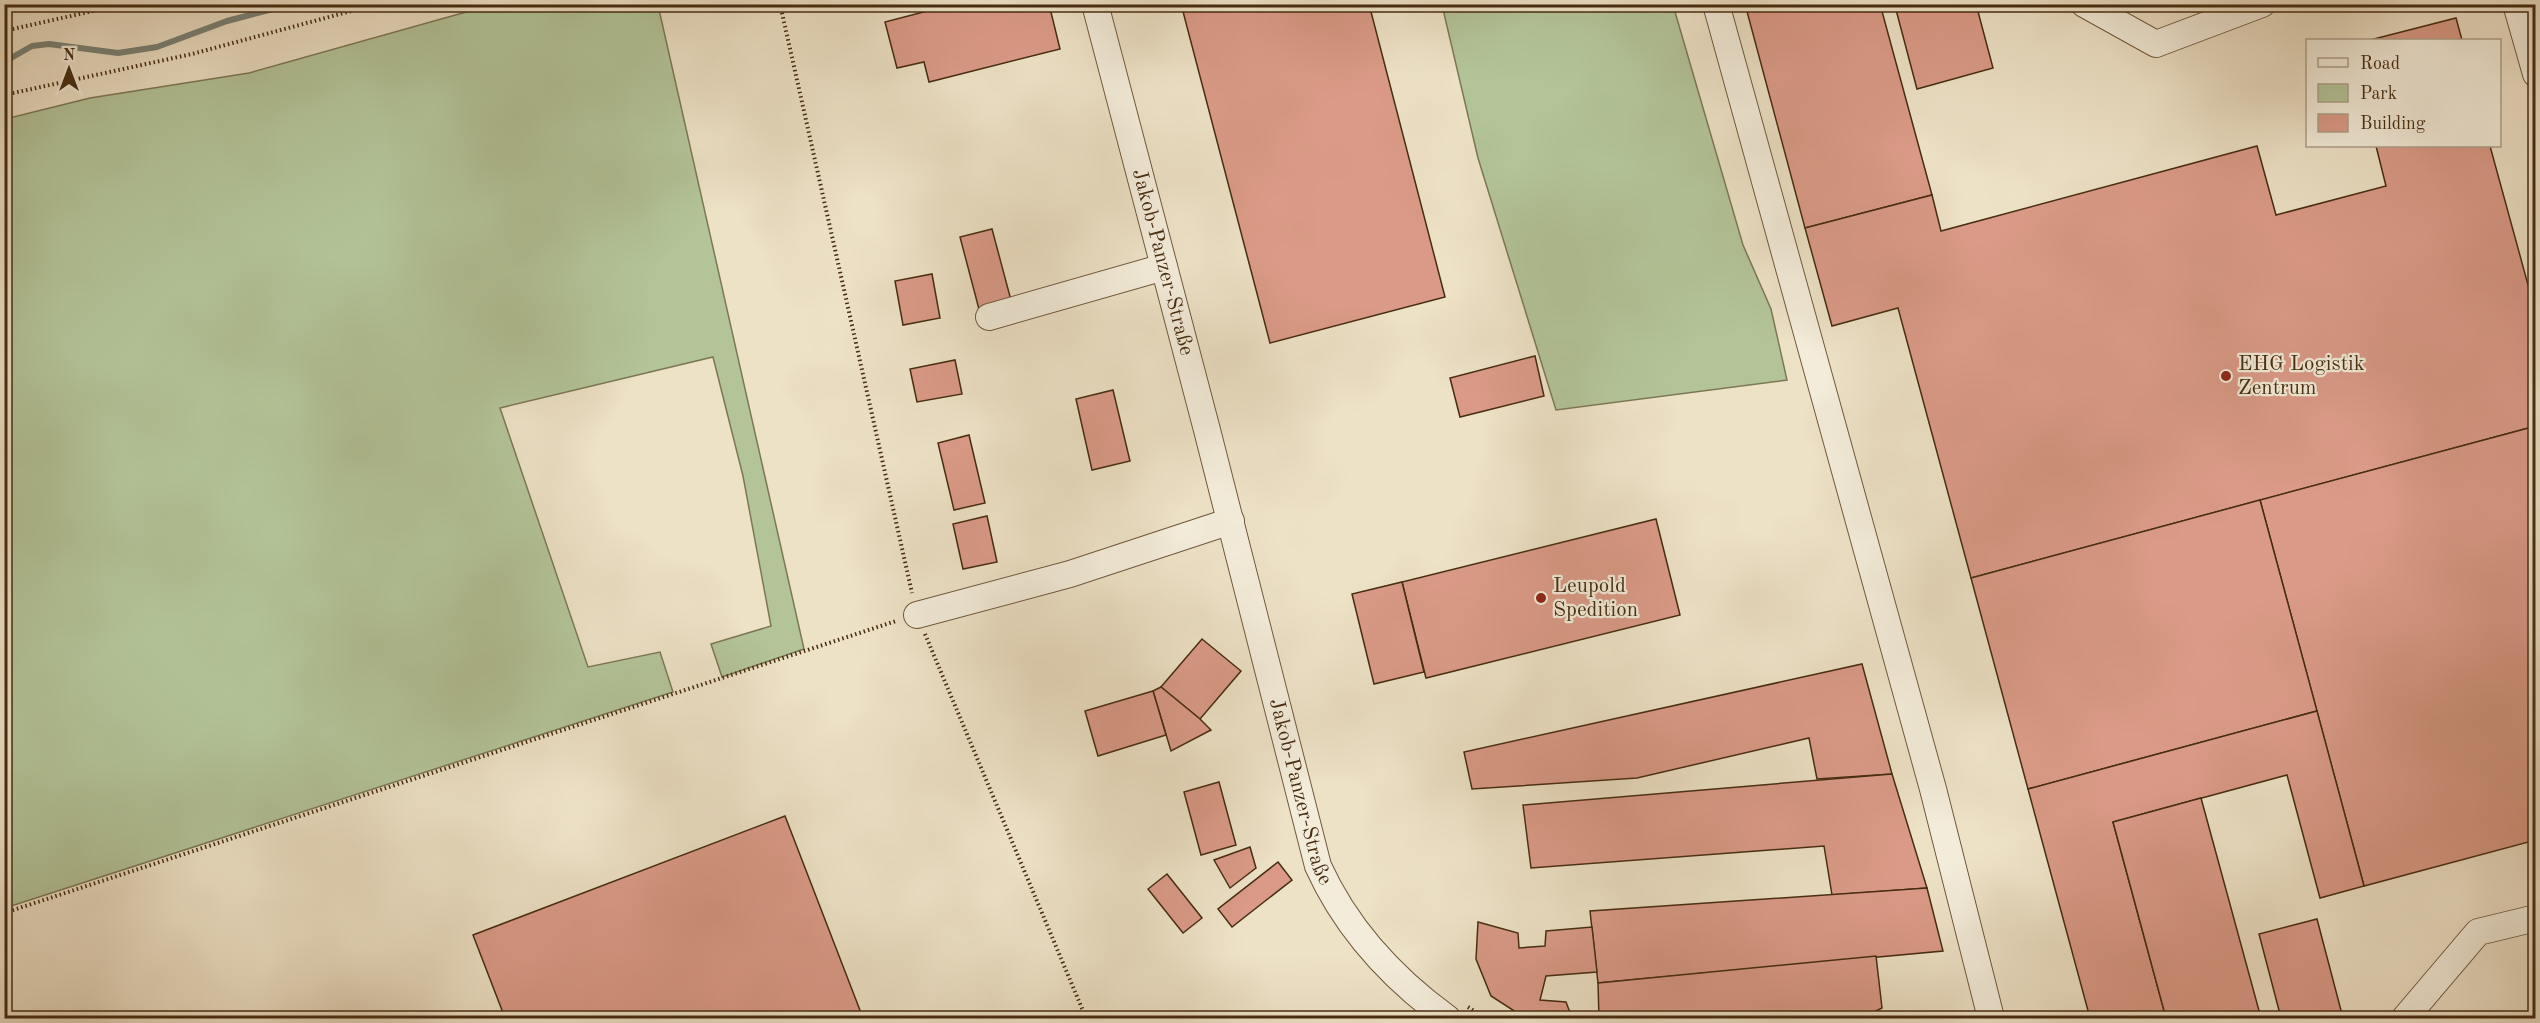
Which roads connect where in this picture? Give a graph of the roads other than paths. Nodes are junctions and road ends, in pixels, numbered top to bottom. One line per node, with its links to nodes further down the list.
1 (1095, 4): 7 (street, Jakob-Panzer-Straße)
2 (1716, 4): 13 (street)
3 (2084, 4): 4 (street)
4 (2262, 4)
5 (2516, 4): 6 (street)
6 (2535, 74)
7 (1164, 267): 8 (street); 9 (street, Jakob-Panzer-Straße)
8 (989, 317)
9 (1231, 521): 10 (street); 12 (street, Jakob-Panzer-Straße)
10 (917, 615)
11 (2535, 918): 14 (street)
12 (1455, 1011)
13 (1991, 1018)
14 (2405, 1018)

